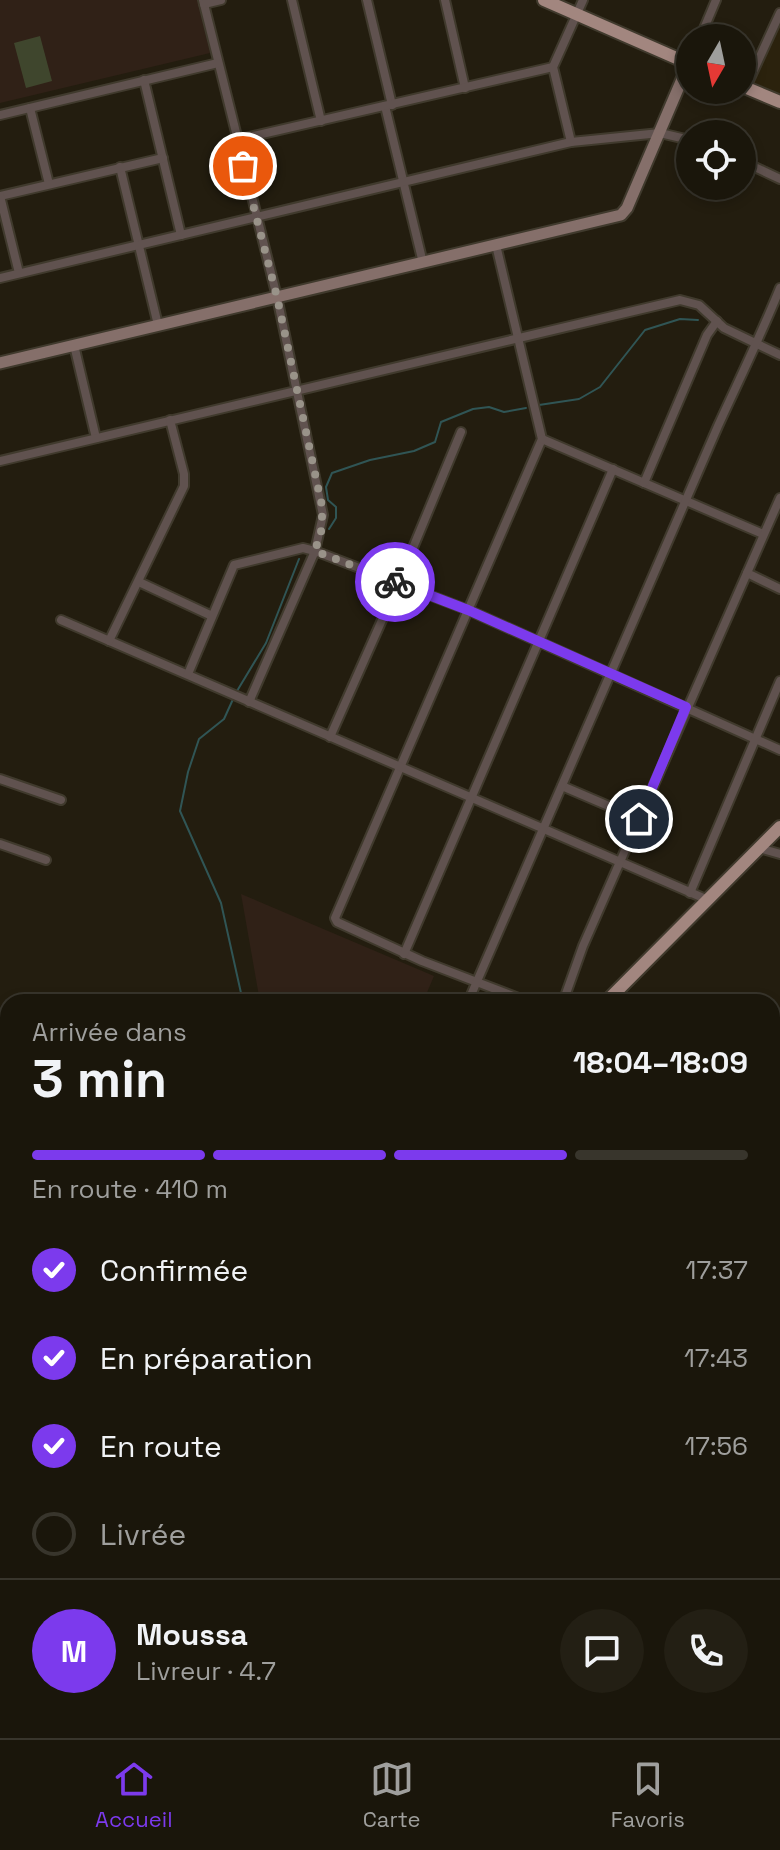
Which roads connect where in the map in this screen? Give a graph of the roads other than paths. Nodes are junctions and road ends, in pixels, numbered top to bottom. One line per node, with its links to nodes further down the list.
1 (221, 0): 8 (street)
2 (292, 0): 24 (street)
3 (367, 0): 21 (street)
4 (445, 0): 17 (street)
5 (544, 0): 10 (main road)
6 (583, 0): 10 (street)
7 (716, 0): 11 (street)
8 (203, 2): 14 (street)
9 (780, 13): 13 (street)
10 (577, 14): 12 (main road); 15 (street)
11 (706, 24)
12 (676, 57)
13 (756, 62)
14 (218, 63): 16 (street); 27 (street)
15 (553, 67): 17 (street); 28 (street)
16 (144, 80): 22 (street); 29 (street)
17 (465, 88): 21 (street)
18 (756, 91): 20 (main road)
19 (676, 96): 25 (street)
20 (780, 102)
21 (389, 105): 24 (street); 33 (street)
22 (30, 108): 23 (street); 34 (street)
23 (0, 115)
24 (321, 121): 27 (street)
25 (660, 133): 26 (street); 28 (street); 39 (street)
26 (676, 137)
27 (236, 140): 36 (street)
28 (571, 142): 33 (street)
29 (163, 158): 30 (street); 37 (street)
30 (120, 167): 34 (street); 38 (street)
31 (756, 168): 32 (street)
32 (780, 179)
33 (404, 182): 36 (street); 40 (street)
34 (49, 184): 35 (street)
35 (0, 196): 41 (street)
36 (256, 217): 37 (street); 44 (street)
37 (181, 235): 38 (street)
38 (139, 245): 41 (street); 46 (street)
39 (496, 245): 40 (street); 47 (street)
40 (423, 263): 44 (street)
41 (19, 273): 42 (street)
42 (0, 278)
43 (780, 288): 48 (street)
44 (277, 297): 46 (street); 52 (street)
45 (717, 321): 47 (street); 48 (street); 59 (street)
46 (158, 325): 49 (street)
47 (517, 337): 52 (street); 56 (street)
48 (755, 344): 50 (street); 61 (street)
49 (74, 345): 51 (street); 55 (street)
50 (780, 355)
51 (0, 363)
52 (298, 390): 53 (street); 63 (street)
53 (170, 420): 55 (street); 65 (street)
54 (461, 432): 66 (street)
55 (96, 438): 57 (street)
56 (542, 439): 58 (street); 68 (street)
57 (0, 461)
58 (613, 469): 59 (street); 72 (street)
59 (644, 483): 61 (street)
60 (780, 499): 62 (street)
61 (686, 501): 62 (street); 73 (street)
62 (763, 534): 64 (street)
63 (315, 551): 66 (street); 69 (street); 76 (street)
64 (747, 573): 67 (street); 77 (street)
65 (139, 582): 69 (street); 71 (street)
66 (398, 584): 68 (street); 78 (street)
67 (780, 589)
68 (468, 610): 72 (street); 81 (street)
69 (212, 616): 74 (street)
70 (61, 620): 71 (street)
71 (109, 641): 74 (street)
72 (539, 641): 73 (street); 84 (street)
73 (611, 673): 77 (street); 83 (street)
74 (188, 674): 76 (street)
75 (780, 681): 79 (street)
76 (249, 702): 78 (street)
77 (686, 707): 79 (street); 86 (street)
78 (330, 737): 81 (street)
79 (756, 739): 80 (street); 94 (street)
80 (780, 750)
81 (400, 767): 84 (street); 96 (street)
82 (0, 779): 85 (street)
83 (562, 786): 86 (street); 88 (street)
84 (470, 798): 88 (street); 96 (street)
85 (61, 800)
86 (639, 819): 93 (street)
87 (780, 827): 90 (main road)
88 (543, 829): 93 (street); 97 (street)
89 (0, 844): 92 (street)
90 (759, 848): 91 (street); 95 (main road)
91 (780, 854)
92 (46, 860)
93 (620, 862): 94 (street); 100 (street)
94 (690, 893): 95 (street)
95 (708, 900): 101 (main road)
96 (404, 954): 97 (street)
97 (476, 983): 98 (street); 99 (street)
98 (471, 994)
99 (507, 994)
100 (566, 994)
101 (614, 994)

